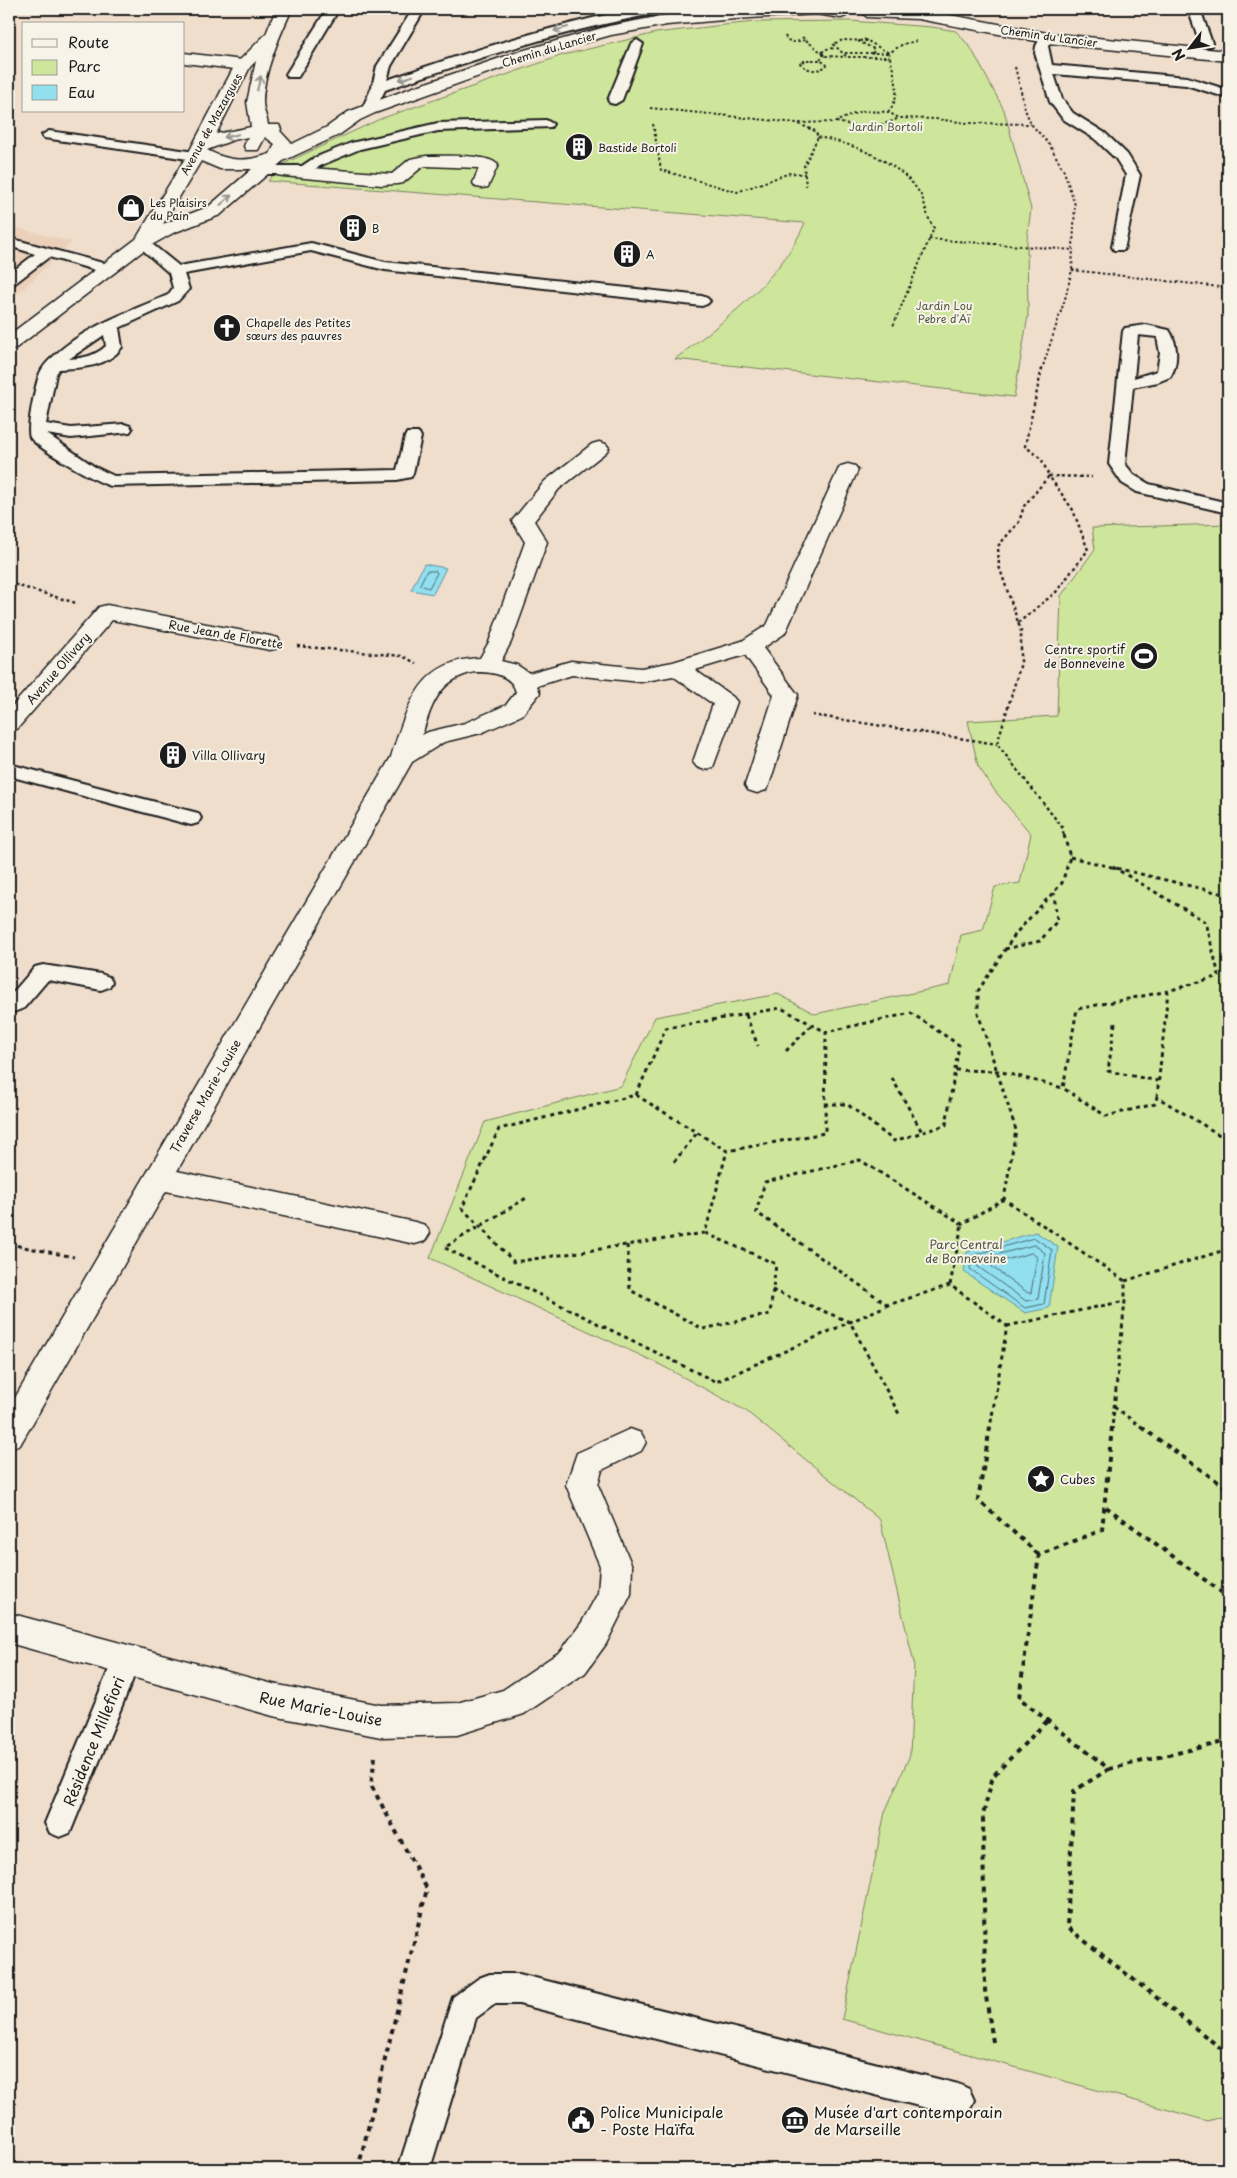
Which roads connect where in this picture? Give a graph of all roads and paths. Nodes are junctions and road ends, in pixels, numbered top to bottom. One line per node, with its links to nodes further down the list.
1 (284, 9): 13 (street, Avenue de Mazargues)
2 (333, 9): 35 (lane)
3 (419, 9): 36 (lane)
4 (889, 9): 10 (street)
5 (936, 9): 19 (street, Chemin du Lancier)
6 (1194, 9): 19 (lane)
7 (741, 11): 8 (street, Chemin du Lancier); 9 (street, Chemin du Lancier)
8 (835, 11): 10 (street, Chemin du Lancier)
9 (662, 13): 36 (lane, Chemin du Lancier, one-way to 36); 40 (street, Chemin du Lancier)
10 (872, 14): 14 (street, Chemin du Lancier)
11 (790, 32): 15 (path)
12 (807, 34): 15 (path)
13 (271, 37): 32 (street, Avenue de Mazargues); 50 (street, Avenue de Mazargues, one-way to 13)
14 (1047, 38): 27 (street, Chemin du Lancier); 34 (lane)
15 (806, 40): 23 (path)
16 (855, 40): 18 (path); 22 (path); 25 (path)
17 (919, 41): 26 (path)
18 (870, 42)
19 (1206, 43): 21 (street, Chemin du Lancier)
20 (637, 44): 38 (lane)
21 (1228, 46)
22 (835, 48): 23 (path); 24 (path)
23 (823, 53): 28 (path); 31 (path)
24 (845, 53): 25 (path); 28 (path)
25 (873, 53): 26 (path)
26 (889, 53): 30 (path)
27 (1228, 56)
28 (847, 57): 30 (path)
29 (185, 58): 32 (street)
30 (889, 58): 41 (path)
31 (820, 60): 31 (path)
32 (243, 65): 54 (street, Avenue de Mazargues)
33 (1015, 67): 49 (path)
34 (1047, 70): 37 (lane); 66 (lane)
35 (293, 74)
36 (379, 87): 40 (lane)
37 (1228, 94)
38 (615, 100)
39 (650, 108): 45 (path)
40 (369, 109): 42 (street, Chemin du Lancier)
41 (888, 112): 43 (path); 44 (path)
42 (354, 116): 50 (street, Chemin du Lancier); 55 (street, Chemin du Lancier)
43 (899, 118): 44 (path); 49 (path)
44 (835, 122): 45 (path)
45 (797, 123): 52 (path)
46 (83, 124): 53 (lane)
47 (546, 124): 55 (lane)
48 (653, 124): 57 (path)
49 (1031, 124): 67 (path)
50 (261, 130): 54 (street, Chemin du Lancier, one-way to 54); 55 (street); 56 (street)
51 (49, 135): 53 (lane)
52 (818, 137): 57 (path); 63 (path)
53 (69, 138): 54 (lane)
54 (198, 151): 56 (street, Chemin du Lancier); 65 (street, Avenue de Mazargues)
55 (280, 164): 56 (street, Chemin du Lancier); 59 (street); 62 (street, Avenue de Mazargues, one-way to 55)
56 (238, 165): 58 (street)
57 (805, 174): 60 (path)
58 (218, 183)
59 (482, 183)
60 (806, 186)
61 (200, 199): 62 (street, Avenue de Mazargues)
62 (167, 228): 65 (street, Avenue de Mazargues)
63 (929, 239): 67 (path); 75 (path)
64 (9, 242): 68 (lane)
65 (142, 243): 69 (street, Avenue de Mazargues); 71 (lane)
66 (1119, 247)
67 (1074, 250): 70 (path)
68 (46, 252): 69 (lane); 72 (lane)
69 (109, 269): 77 (street, Avenue de Mazargues)
70 (1072, 270): 73 (path); 86 (path)
71 (176, 271): 74 (lane); 76 (lane)
72 (9, 281)
73 (1228, 288)
74 (702, 301)
75 (894, 326)
76 (111, 327): 78 (lane); 78 (lane)
77 (10, 343)
78 (53, 365): 80 (lane)
79 (1126, 384): 85 (lane)
80 (37, 428): 81 (lane); 82 (lane)
81 (124, 429)
82 (413, 437)
83 (600, 448): 93 (street)
84 (848, 470): 92 (street)
85 (1123, 472): 86 (path); 87 (lane)
86 (1049, 476): 90 (path); 90 (path)
87 (1228, 508)
88 (9, 583): 89 (path)
89 (107, 612): 91 (street, Rue Jean de Florette); 98 (street, Avenue Ollivary)
90 (1018, 623): 99 (path)
91 (270, 643): 95 (path, Rue Jean de Florette)
92 (750, 646): 94 (street); 97 (street)
93 (488, 664): 95 (street, Traverse Marie-Louise); 96 (street, Traverse Marie-Louise)
94 (676, 668): 96 (street); 101 (street)
95 (444, 675): 100 (street, Traverse Marie-Louise)
96 (525, 682): 100 (street, Traverse Marie-Louise)
97 (782, 710): 99 (path); 103 (street)
98 (9, 724)
99 (997, 744): 105 (path)
100 (402, 757): 132 (street, Traverse Marie-Louise)
101 (705, 762)
102 (9, 770): 104 (lane)
103 (757, 785)
104 (191, 818)
105 (1070, 857): 106 (path); 107 (path)
106 (1113, 867): 108 (path); 111 (path)
107 (1054, 892): 109 (path); 109 (path)
108 (1228, 896)
109 (1005, 950): 120 (path)
110 (101, 982): 112 (lane)
111 (1168, 991): 122 (path); 123 (path)
112 (9, 1006)
113 (746, 1014): 115 (path); 117 (path); 124 (path)
114 (1115, 1023): 122 (path)
115 (812, 1025): 116 (path); 118 (path)
116 (826, 1032): 119 (path); 126 (path)
117 (758, 1046)
118 (786, 1050)
119 (955, 1070): 120 (path); 127 (path)
120 (998, 1071): 123 (path); 134 (path)
121 (892, 1078): 127 (path)
122 (1158, 1081): 125 (path)
123 (1063, 1088): 125 (path)
124 (636, 1095): 128 (path); 136 (path)
125 (1157, 1097): 129 (path)
126 (825, 1104): 127 (path); 130 (path)
127 (922, 1132)
128 (698, 1133): 130 (path); 131 (path)
129 (1228, 1140)
130 (726, 1151): 138 (path)
131 (674, 1162)
132 (158, 1178): 137 (street); 143 (street, Traverse Marie-Louise)
133 (528, 1197): 136 (path)
134 (1004, 1199): 135 (path); 144 (path)
135 (962, 1224): 145 (path); 148 (path)
136 (480, 1227): 140 (path); 141 (path)
137 (415, 1233): 141 (path)
138 (705, 1233): 140 (path); 146 (path)
139 (9, 1244): 143 (path)
140 (627, 1245): 146 (path)
141 (445, 1248): 149 (path)
142 (1228, 1249): 144 (path)
143 (108, 1263): 153 (street, Traverse Marie-Louise)
144 (1125, 1281): 147 (path)
145 (950, 1285): 148 (path); 150 (path)
146 (772, 1290): 149 (path)
147 (1125, 1301): 150 (path); 151 (path)
148 (888, 1305): 149 (path)
149 (850, 1322): 152 (path)
150 (1007, 1326): 157 (path)
151 (1114, 1407): 155 (path); 156 (path)
152 (899, 1414)
153 (9, 1436)
154 (630, 1442): 162 (street, Rue Marie-Louise)
155 (1228, 1489)
156 (1106, 1507): 157 (path); 158 (path)
157 (1039, 1555): 161 (path)
158 (1228, 1597)
159 (9, 1628): 160 (street, Rue Marie-Louise)
160 (127, 1659): 162 (street, Rue Marie-Louise); 165 (lane, Résidence Millefiori)
161 (1048, 1720): 164 (path); 166 (path)
162 (381, 1721): 169 (path)
163 (1228, 1741): 164 (path)
164 (1109, 1769): 167 (path)
165 (60, 1823)
166 (992, 2042)
167 (1228, 2054)
168 (958, 2100): 170 (lane)
169 (358, 2169)
170 (414, 2169)

